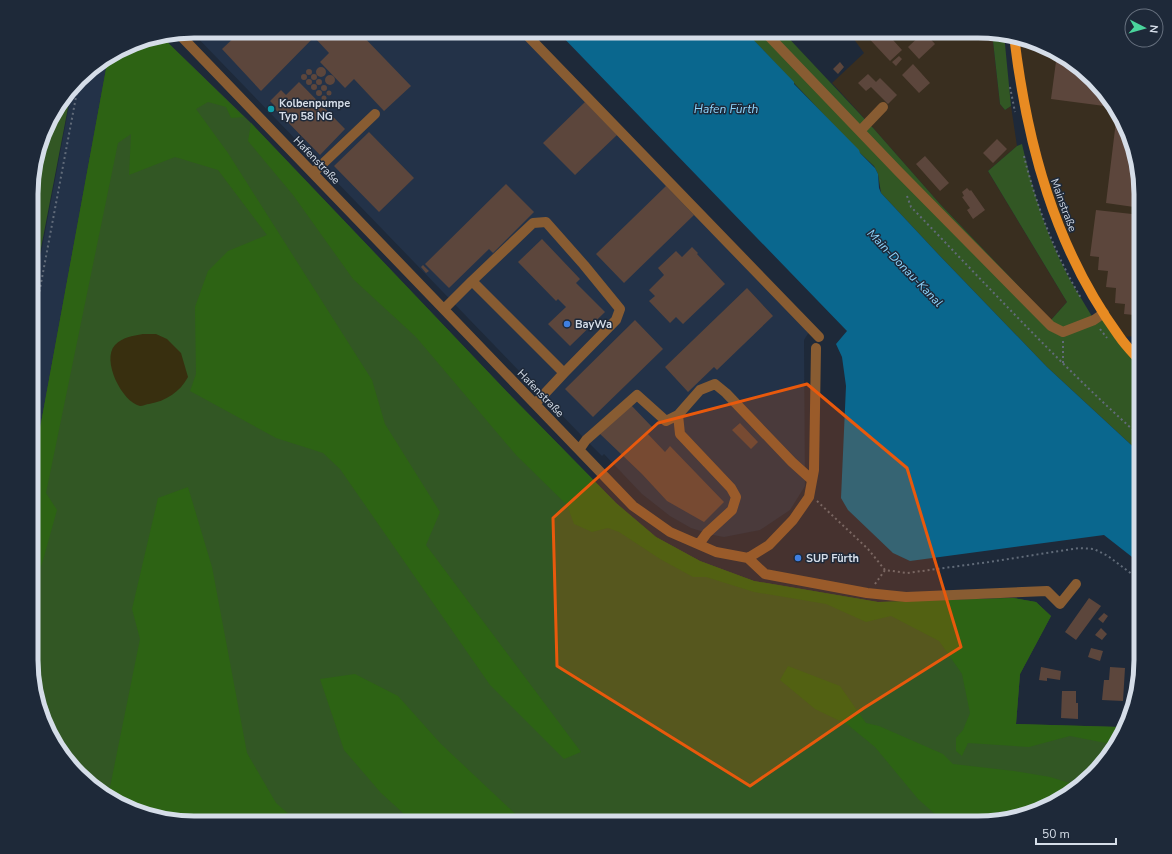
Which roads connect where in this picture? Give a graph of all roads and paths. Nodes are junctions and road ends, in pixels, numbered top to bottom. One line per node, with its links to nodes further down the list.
1 (183, 38): 9 (street, Hafenstraße)
2 (530, 38): 16 (street)
3 (771, 38): 8 (street)
4 (1015, 42): 14 (main road, Mainstraße)
5 (77, 91): 12 (path)
6 (883, 107): 8 (street)
7 (375, 114): 9 (street)
8 (860, 131): 15 (street)
9 (313, 173): 13 (street, Hafenstraße)
10 (906, 193): 19 (path)
11 (472, 281): 13 (street); 20 (street); 20 (street)
12 (38, 299)
13 (444, 309): 21 (street, Hafenstraße)
14 (1104, 313): 15 (street); 18 (main road, Mainstraße)
15 (1063, 332): 19 (path)
16 (819, 337)
17 (816, 348): 25 (street)
18 (1134, 354)
19 (1062, 363): 23 (path)
20 (564, 373): 21 (street)
21 (536, 404): 24 (street, Hafenstraße)
22 (678, 415): 24 (street); 25 (street); 27 (street)
23 (1134, 431)
24 (579, 450): 27 (street, Hafenstraße)
25 (812, 480): 26 (street)
26 (809, 497): 28 (street); 29 (path)
27 (699, 544): 28 (street, Hafenstraße)
28 (748, 558): 32 (street)
29 (885, 570): 30 (path); 32 (path)
30 (1134, 576)
31 (1076, 584): 32 (street)
32 (868, 593)

